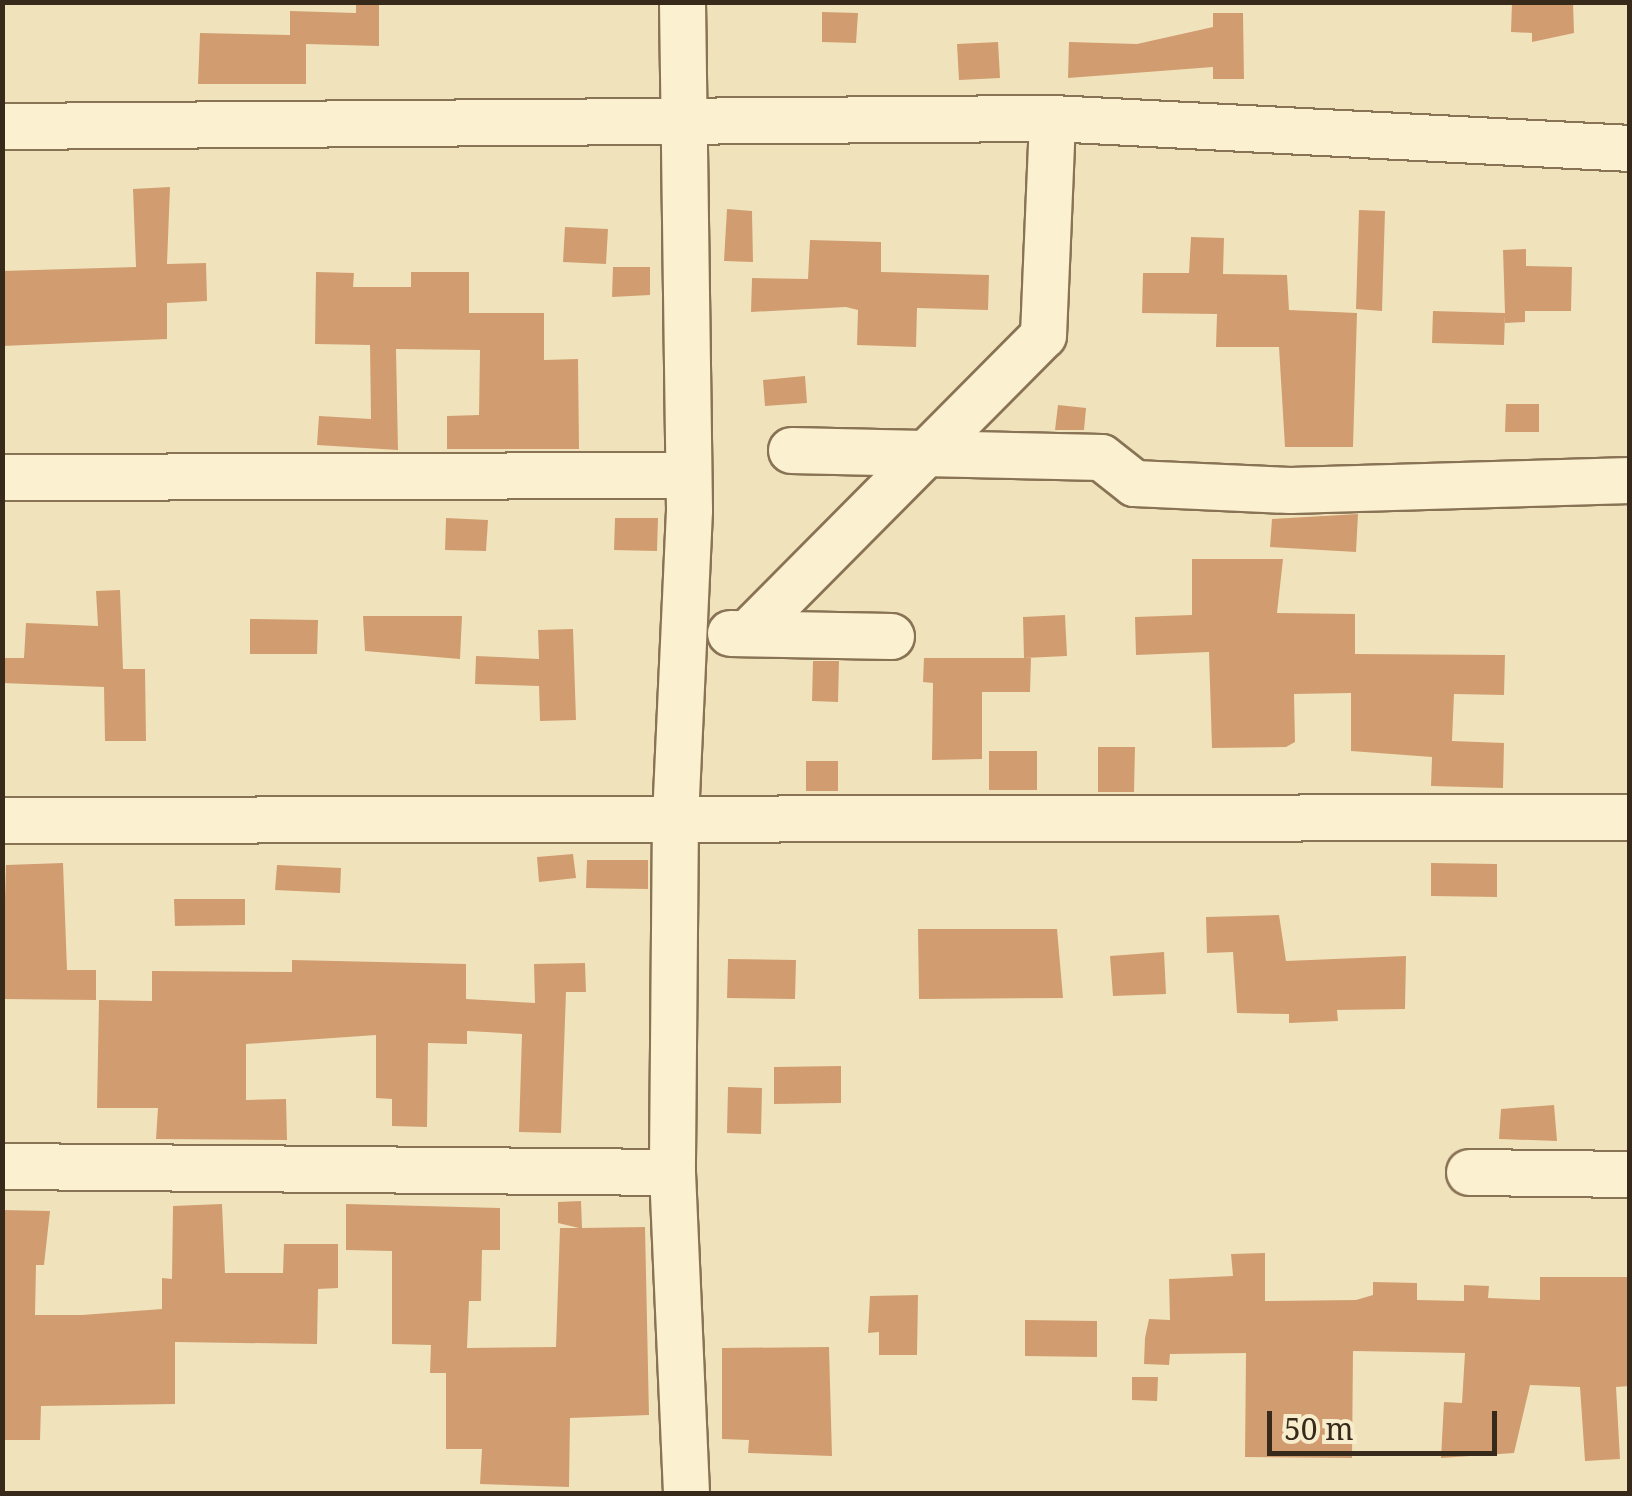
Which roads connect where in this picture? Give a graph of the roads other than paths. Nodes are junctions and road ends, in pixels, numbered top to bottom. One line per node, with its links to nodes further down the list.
1 (682, 2): 2 (street)
2 (683, 117): 3 (street); 4 (street); 8 (street)
3 (1052, 118): 5 (street); 7 (street)
4 (2, 126)
5 (1630, 148)
6 (791, 450): 7 (street)
7 (930, 453): 10 (street); 12 (street)
8 (688, 475): 9 (street); 11 (street)
9 (2, 477)
10 (1630, 480)
11 (688, 632): 12 (street); 14 (street)
12 (747, 633): 13 (street)
13 (891, 636)
14 (675, 816): 15 (street); 16 (street); 18 (street)
15 (1630, 818)
16 (2, 820)
17 (2, 1166): 18 (street)
18 (672, 1172): 21 (street)
19 (1470, 1172): 20 (street)
20 (1630, 1174)
21 (686, 1494)

